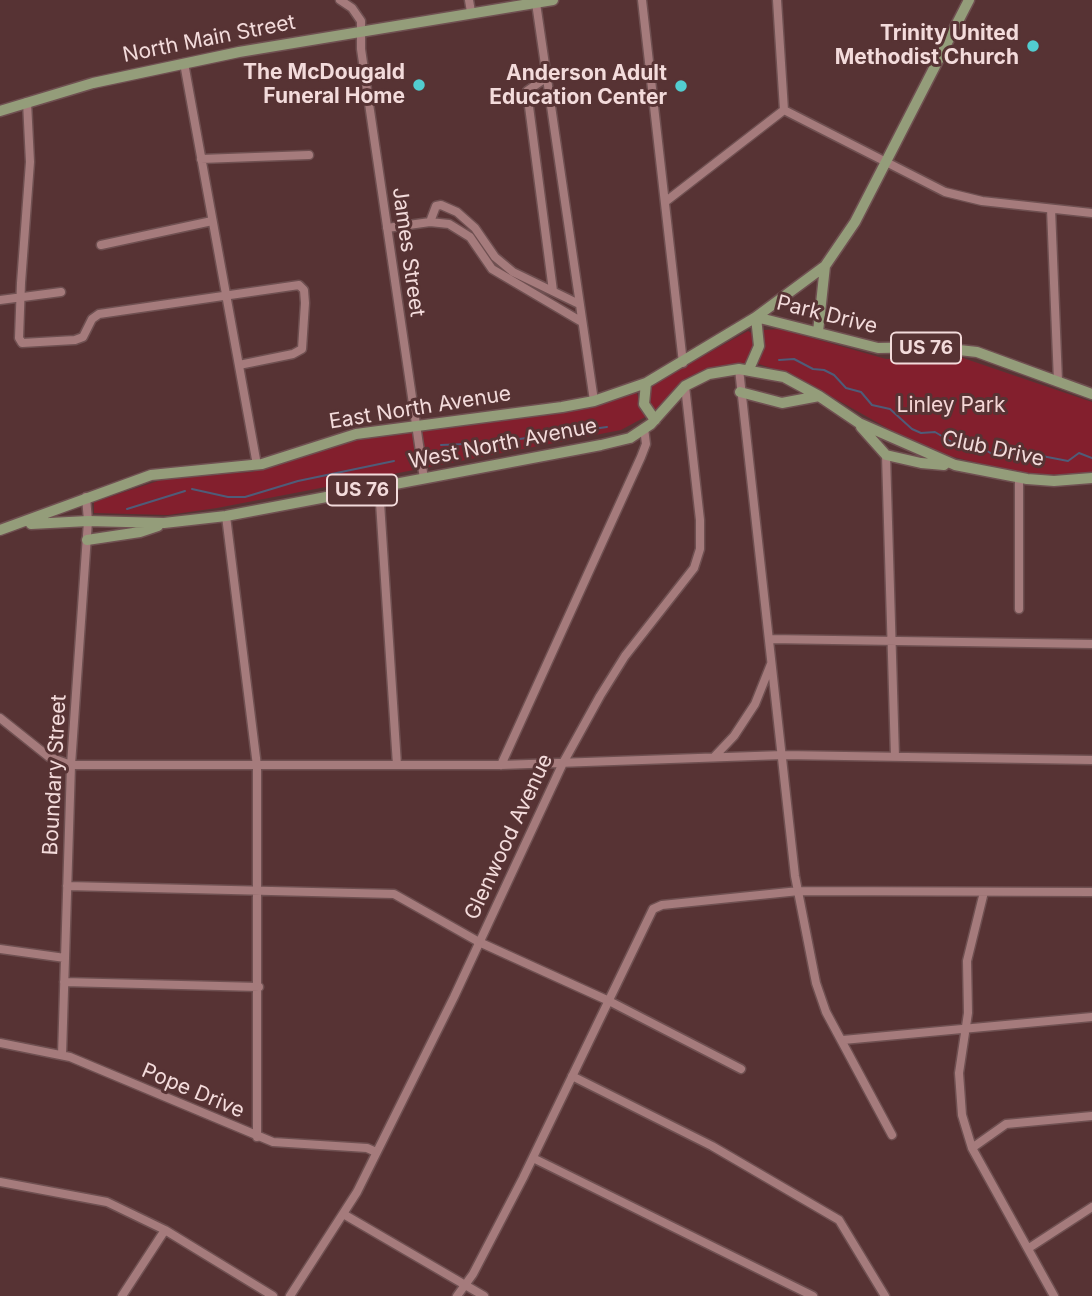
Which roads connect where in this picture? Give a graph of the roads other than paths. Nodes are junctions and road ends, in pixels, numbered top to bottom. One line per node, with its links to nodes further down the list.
1 (340, 0): 9 (street)
2 (469, 0): 8 (street)
3 (553, 0): 7 (main road, North Main Street)
4 (642, 0): 18 (street)
5 (778, 0): 13 (street)
6 (969, 0): 17 (main road)
7 (536, 3): 8 (main road, North Main Street); 11 (street)
8 (471, 12): 9 (main road, North Main Street)
9 (363, 29): 10 (main road, North Main Street); 23 (street, James Street)
10 (184, 63): 12 (main road, North Main Street); 16 (street)
11 (547, 77): 26 (street); 31 (street)
12 (27, 103): 14 (main road, North Main Street); 29 (street)
13 (784, 110): 17 (street); 18 (street)
14 (0, 111)
15 (309, 155): 16 (street)
16 (201, 159): 21 (street)
17 (886, 163): 19 (street); 25 (main road)
18 (665, 202): 35 (street)
19 (1051, 209): 20 (street); 38 (street)
20 (1092, 213)
21 (212, 221): 24 (street); 28 (street)
22 (430, 222): 23 (street); 26 (street); 33 (street)
23 (387, 228): 47 (street, James Street)
24 (101, 245)
25 (825, 266): 32 (main road); 34 (main road)
26 (553, 291): 31 (street)
27 (61, 292): 29 (street)
28 (226, 295): 29 (street); 36 (street); 36 (street)
29 (20, 296): 30 (street)
30 (0, 300)
31 (579, 304): 33 (street)
32 (756, 317): 34 (main road, Park Drive / US 76); 35 (main road, US 76); 37 (main road)
33 (582, 323): 44 (street)
34 (818, 332): 38 (main road, Park Drive / US 76)
35 (683, 363): 39 (main road, East North Avenue / US 76)
36 (239, 365): 50 (street)
37 (744, 369): 40 (main road, US 76); 41 (street); 43 (main road, Club Drive / US 76)
38 (1058, 381): 42 (main road, Park Drive / US 76)
39 (646, 383): 44 (main road, East North Avenue / US 76); 45 (main road)
40 (685, 386): 45 (main road, West North Avenue / US 76); 73 (street, Glenwood Avenue)
41 (740, 392): 43 (main road); 64 (street)
42 (1092, 394)
43 (819, 396): 46 (main road, Club Drive / US 76)
44 (594, 401): 47 (main road, East North Avenue / US 76)
45 (655, 420): 48 (main road, West North Avenue / US 76)
46 (859, 423): 49 (main road); 51 (main road, Club Drive / US 76)
47 (416, 426): 50 (main road, East North Avenue / US 76); 52 (street, James Street)
48 (645, 428): 52 (main road, West North Avenue / US 76); 76 (street)
49 (886, 455): 51 (main road); 65 (street)
50 (257, 464): 56 (main road, East North Avenue / US 76)
51 (955, 465): 53 (main road, Club Drive / US 76)
52 (424, 478): 55 (main road, West North Avenue / US 76)
53 (1019, 478): 54 (main road, Club Drive / US 76); 63 (street)
54 (1092, 478)
55 (379, 487): 57 (main road, West North Avenue / US 76); 75 (street)
56 (86, 497): 58 (street, Boundary Street); 60 (main road, East North Avenue / US 76)
57 (226, 516): 59 (main road, West North Avenue / US 76); 77 (street)
58 (88, 521): 59 (main road, West North Avenue / US 76); 60 (main road, West North Avenue / US 76); 62 (street, Boundary Street)
59 (164, 523): 62 (main road)
60 (17, 525): 61 (main road, East North Avenue / US 76)
61 (0, 530)
62 (87, 540): 74 (street, Boundary Street)
63 (1019, 609)
64 (769, 639): 65 (street); 67 (street)
65 (891, 639): 66 (street); 71 (street)
66 (1092, 644)
67 (772, 661): 69 (street); 70 (street)
68 (0, 718): 74 (street)
69 (783, 755): 70 (street); 71 (street); 80 (street)
70 (715, 756): 73 (street)
71 (895, 757): 72 (street)
72 (1092, 760)
73 (563, 763): 76 (street); 83 (street, Glenwood Avenue)
74 (71, 765): 77 (street); 78 (street, Boundary Street)
75 (397, 765): 76 (street); 77 (street)
76 (500, 765)
77 (257, 766): 79 (street)
78 (67, 886): 79 (street); 85 (street, Boundary Street)
79 (259, 889): 83 (street); 87 (street)
80 (799, 891): 81 (street); 88 (street); 91 (street)
81 (984, 892): 82 (street); 90 (street)
82 (1092, 892)
83 (480, 942): 88 (street); 100 (street, Glenwood Avenue)
84 (0, 949): 85 (street)
85 (65, 958): 86 (street, Boundary Street)
86 (64, 982): 87 (street); 93 (street, Boundary Street)
87 (259, 987): 98 (street)
88 (608, 1001): 94 (street); 95 (street)
89 (1092, 1017): 90 (street)
90 (965, 1027): 91 (street); 99 (street)
91 (842, 1040): 97 (street)
92 (0, 1043): 93 (street, Pope Drive)
93 (62, 1055): 98 (street, Pope Drive)
94 (741, 1069)
95 (572, 1076): 101 (street); 114 (street)
96 (1092, 1116): 99 (street)
97 (892, 1135)
98 (257, 1137): 100 (street, Pope Drive)
99 (972, 1148): 106 (street)
100 (376, 1152): 104 (street, Glenwood Avenue)
101 (533, 1158): 107 (street); 113 (street)
102 (0, 1182): 105 (street)
103 (1092, 1207): 106 (street)
104 (345, 1215): 107 (street); 110 (street, Glenwood Avenue)
105 (164, 1230): 108 (street); 109 (street)
106 (1028, 1248): 115 (street)
107 (465, 1285): 111 (street); 112 (street)
108 (122, 1296)
109 (273, 1296)
110 (290, 1296)
111 (457, 1296)
112 (484, 1296)
113 (813, 1296)
114 (885, 1296)
115 (1054, 1296)

